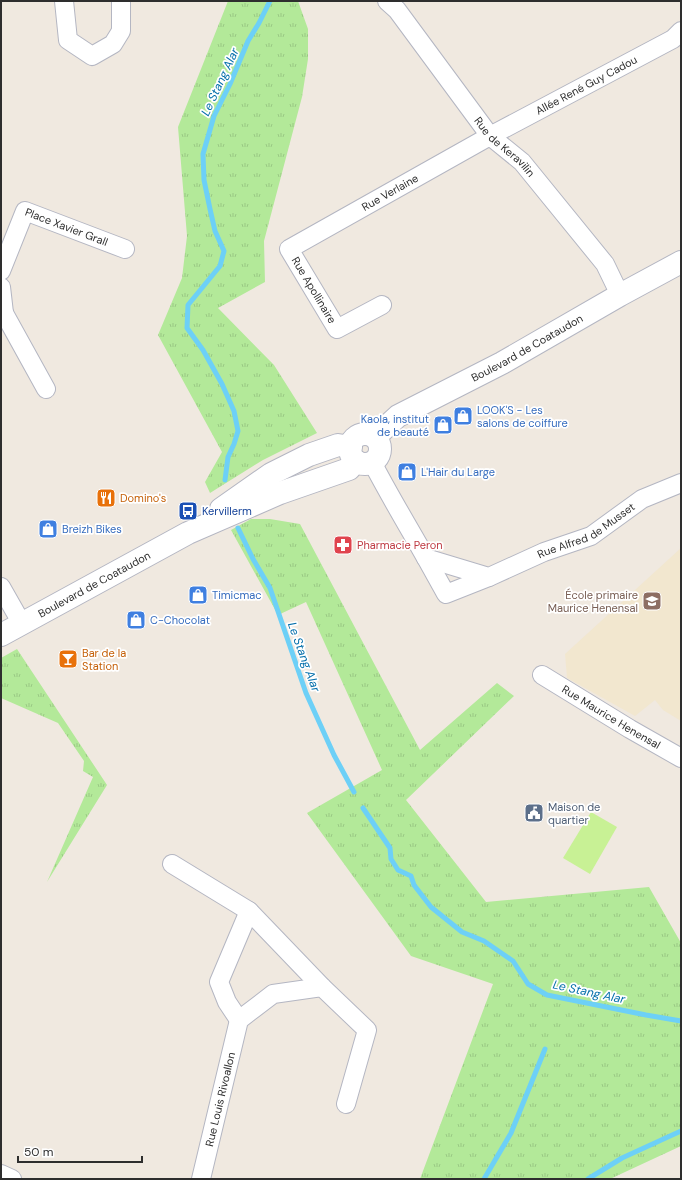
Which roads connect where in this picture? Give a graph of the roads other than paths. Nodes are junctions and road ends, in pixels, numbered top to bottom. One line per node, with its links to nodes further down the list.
1 (64, 1): 2 (street)
2 (121, 1)
3 (387, 1): 5 (street, Rue de Keravilin)
4 (681, 31): 5 (street, Allée René Guy Cadou)
5 (490, 136): 7 (street, Rue Verlaine); 11 (street, Rue de Keravilin)
6 (125, 249): 9 (street, Place Xavier Grall)
7 (289, 249): 12 (street, Rue Apollinaire)
8 (681, 262): 11 (main road, Boulevard de Coataudon)
9 (1, 271)
10 (1, 287): 13 (street)
11 (620, 295): 15 (main road, Boulevard de Coataudon)
12 (382, 304)
13 (2, 314): 14 (street)
14 (46, 389)
15 (360, 457): 17 (street, Rue Alfred de Musset); 20 (main road, Boulevard de Coataudon)
16 (681, 484): 18 (street, Rue Alfred de Musset)
17 (426, 558): 18 (street); 18 (street, Rue Alfred de Musset)
18 (489, 577)
19 (1, 587): 20 (street)
20 (22, 624): 21 (main road, Boulevard de Coataudon)
21 (1, 635)
22 (542, 675): 23 (street, Rue Maurice Henensal)
23 (681, 758)
24 (172, 864): 25 (street)
25 (249, 911): 26 (street); 27 (street)
26 (322, 988): 27 (street); 28 (street)
27 (239, 1020): 31 (street, Rue Louis Rivoallon)
28 (346, 1104)
29 (1, 1174): 30 (street)
30 (12, 1179)
31 (201, 1179)

